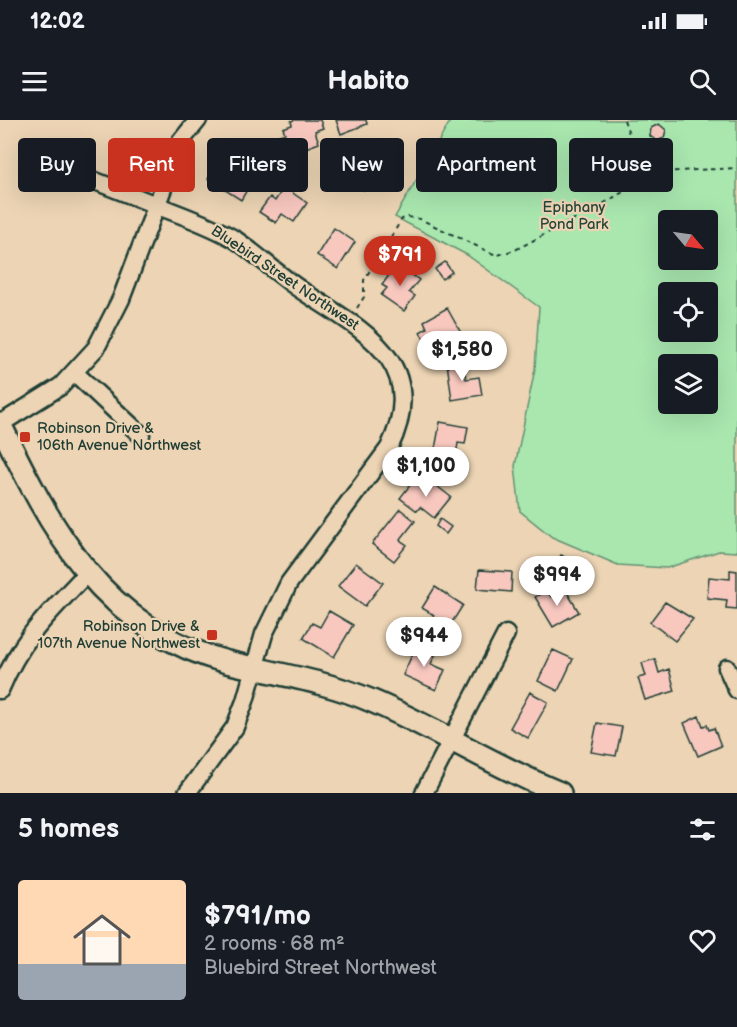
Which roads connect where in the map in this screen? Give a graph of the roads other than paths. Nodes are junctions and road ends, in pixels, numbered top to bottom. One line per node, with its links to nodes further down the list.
1 (198, 120): 3 (street)
2 (96, 181): 3 (street, Bluebird Street Northwest)
3 (156, 205): 4 (street); 9 (street, Bluebird Street Northwest)
4 (75, 373): 5 (street); 6 (street)
5 (0, 424): 7 (street)
6 (141, 435)
7 (87, 573): 9 (street); 11 (street)
8 (506, 634): 13 (street)
9 (254, 668): 13 (street); 14 (street)
10 (727, 668): 12 (street)
11 (0, 690)
12 (737, 690)
13 (452, 740): 15 (street); 16 (street)
14 (187, 793)
15 (424, 793)
16 (560, 793)

